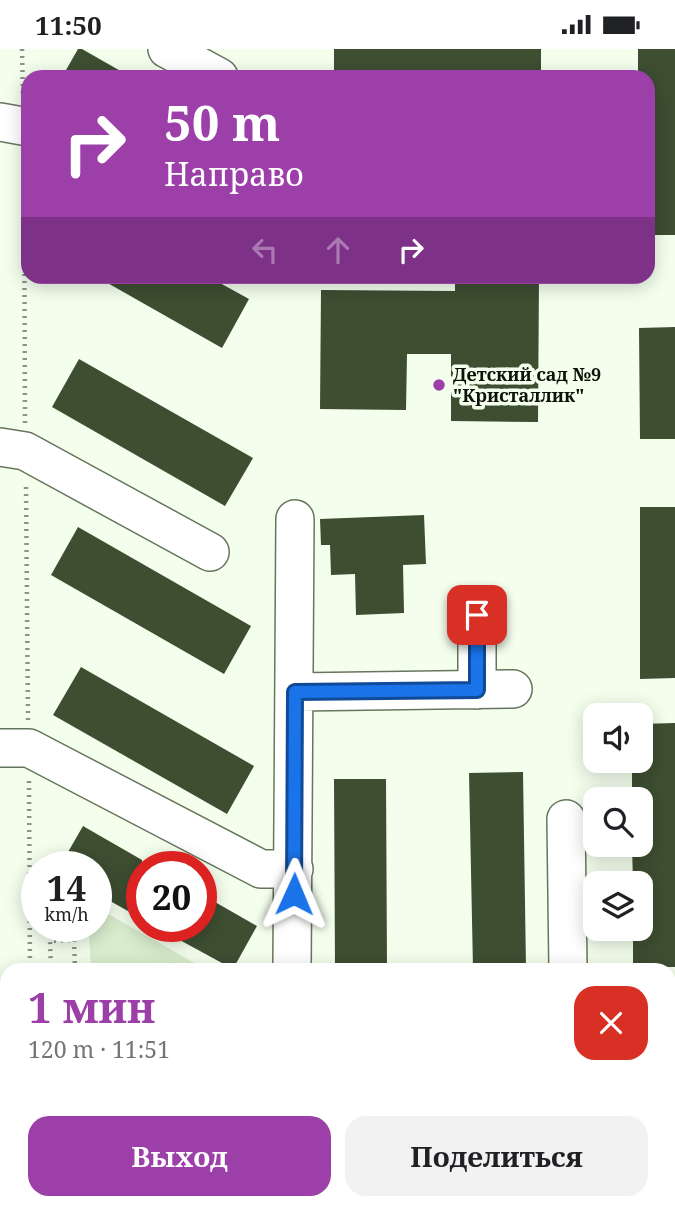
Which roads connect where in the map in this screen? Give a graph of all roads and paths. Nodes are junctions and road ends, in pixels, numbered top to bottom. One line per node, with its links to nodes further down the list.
1 (22, 49): 4 (path)
2 (167, 49): 3 (street)
3 (206, 70)
4 (17, 125): 5 (path)
5 (13, 449): 7 (street); 12 (path)
6 (295, 520): 11 (street)
7 (210, 552)
8 (477, 615): 10 (street)
9 (513, 689): 10 (street)
10 (477, 690): 11 (street)
11 (295, 692): 14 (street)
12 (14, 748): 14 (street); 15 (path)
13 (566, 819): 19 (street)
14 (294, 869): 18 (street)
15 (30, 963)
16 (51, 963): 17 (path)
17 (75, 963)
18 (292, 963)
19 (568, 963)

